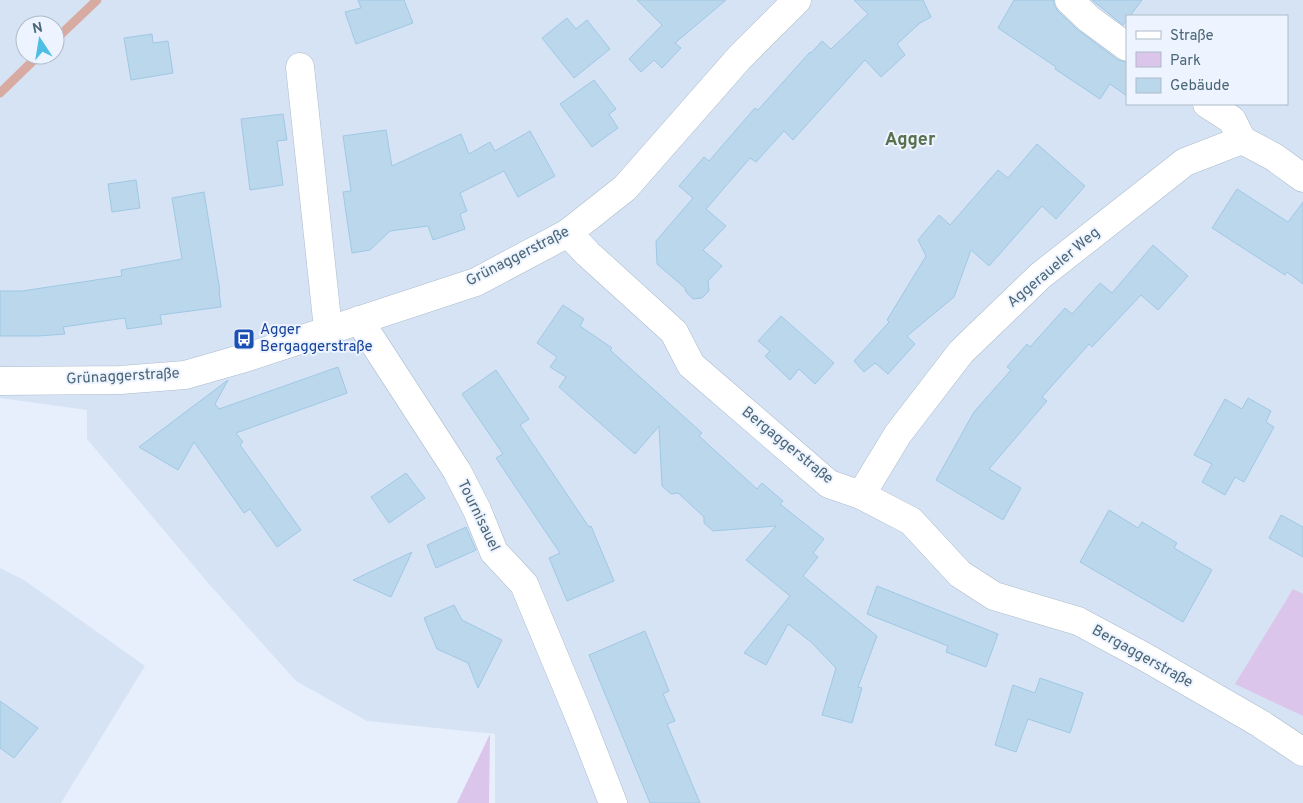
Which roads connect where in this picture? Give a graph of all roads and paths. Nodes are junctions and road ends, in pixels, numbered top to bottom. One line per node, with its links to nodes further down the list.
1 (797, 0): 8 (street, Grünaggerstraße)
2 (1069, 0): 3 (street)
3 (1126, 46)
4 (300, 67): 10 (street)
5 (1209, 105): 6 (street)
6 (1242, 140): 7 (street); 12 (street, Aggeraueler Weg)
7 (1303, 178)
8 (568, 233): 9 (street, Grünaggerstraße); 12 (street, Bergaggerstraße)
9 (359, 320): 10 (street, Grünaggerstraße); 14 (street, Tournisauel)
10 (328, 329): 11 (street, Grünaggerstraße)
11 (0, 381)
12 (861, 495): 13 (street, Bergaggerstraße)
13 (1303, 752)
14 (613, 803)

